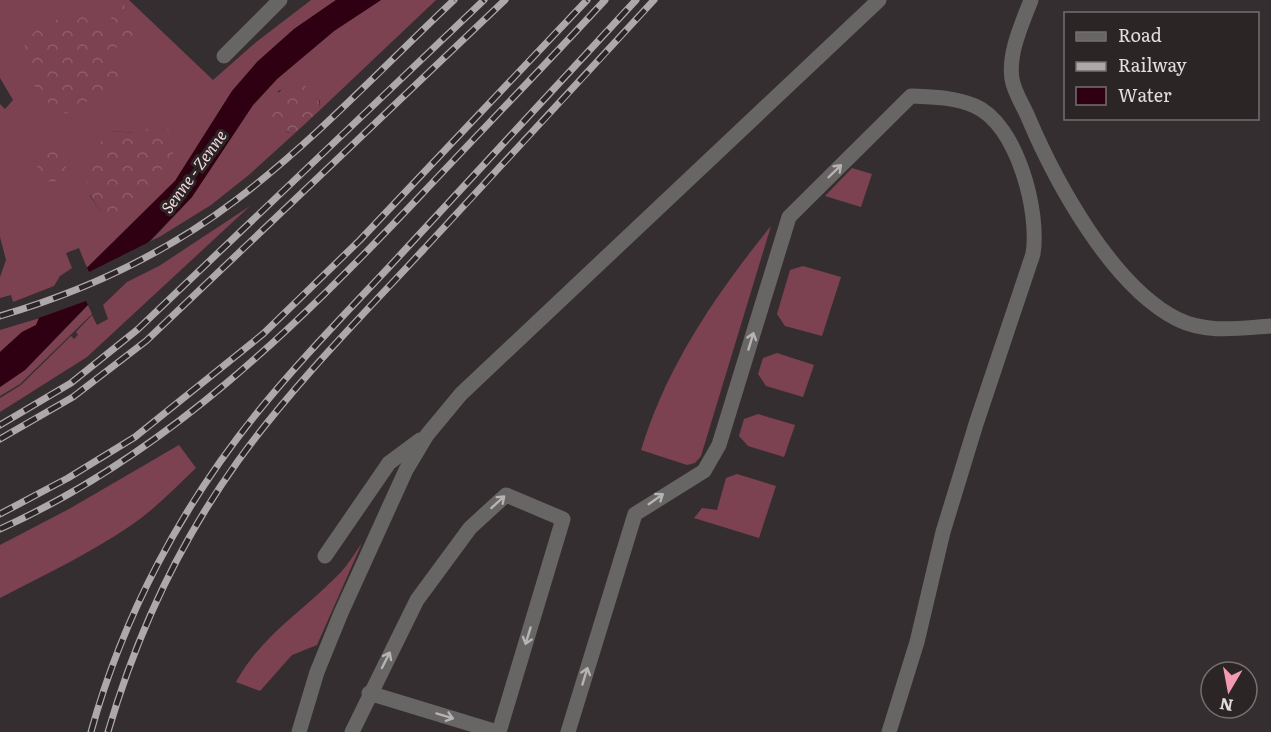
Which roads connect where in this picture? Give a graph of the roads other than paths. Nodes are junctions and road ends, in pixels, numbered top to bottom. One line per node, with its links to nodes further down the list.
1 (280, 0): 4 (lane)
2 (879, 0): 6 (lane)
3 (1030, 0): 5 (lane)
4 (224, 56)
5 (1271, 326)
6 (427, 435): 7 (lane); 9 (lane)
7 (325, 556)
8 (369, 693): 10 (lane); 11 (lane, one-way to 11); 11 (lane, one-way to 11)
9 (299, 732)
10 (352, 732)
11 (498, 732)
12 (568, 732): 13 (lane, one-way to 13)
13 (889, 732)

